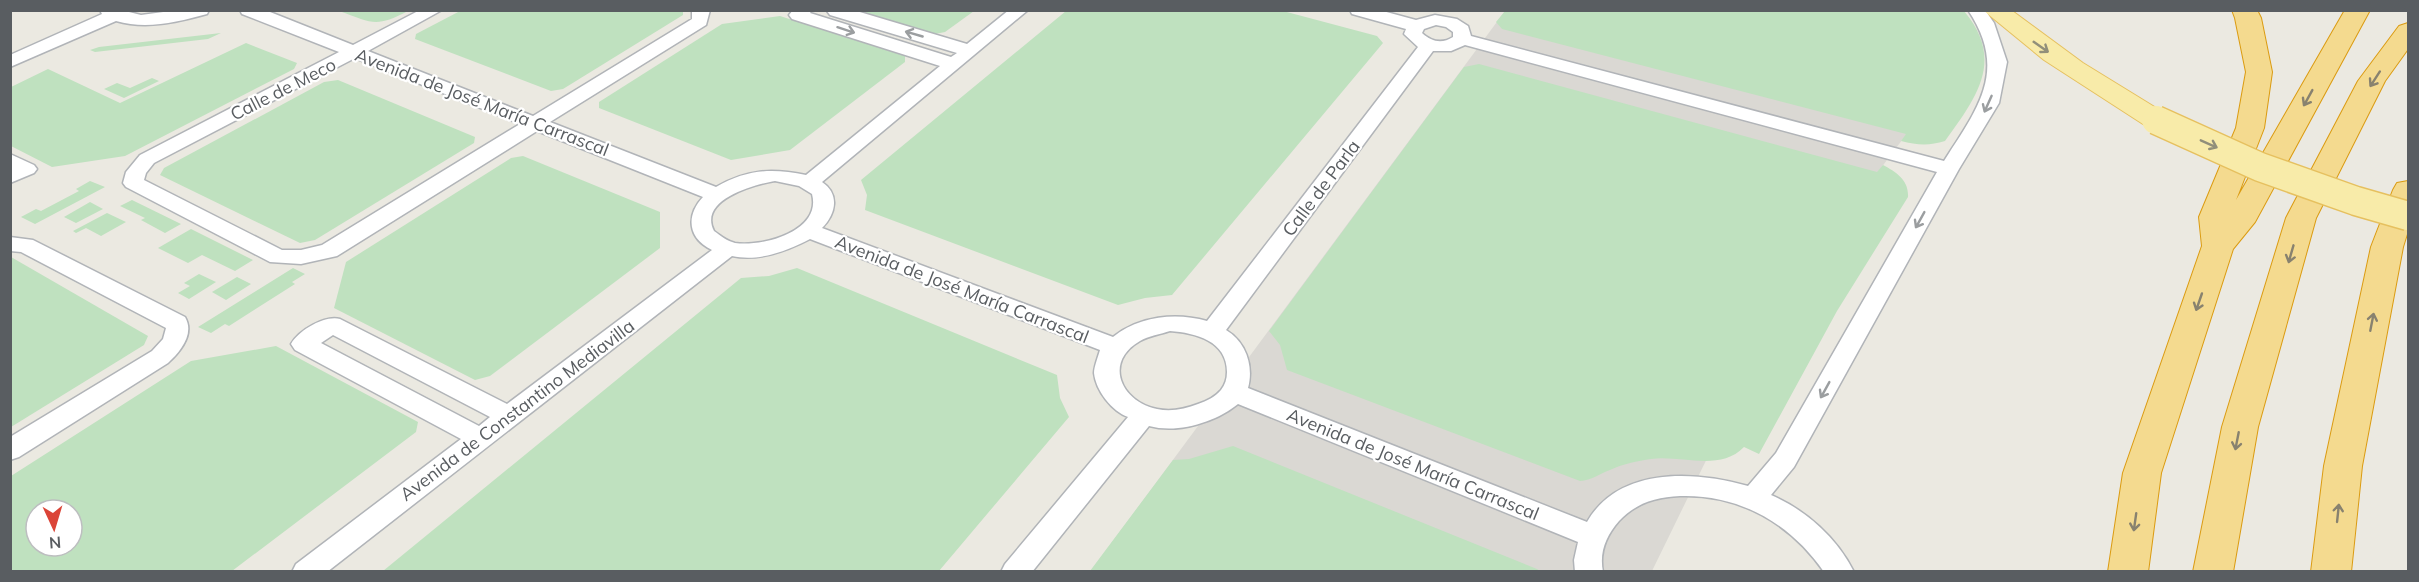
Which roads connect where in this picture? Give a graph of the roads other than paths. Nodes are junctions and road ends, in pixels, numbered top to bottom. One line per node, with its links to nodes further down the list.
1 (201, 10): 13 (street)
2 (248, 10): 20 (street, Avenida de José María Carrascal)
3 (434, 10): 20 (street, Calle de Meco)
4 (804, 10): 22 (street, one-way to 22)
5 (833, 10): 19 (street, one-way to 5)
6 (1020, 10): 19 (street)
7 (1358, 10): 15 (street)
8 (1976, 10): 25 (street, one-way to 25)
9 (1995, 10): 30 (main road, one-way to 30, bridge)
10 (2244, 10): 33 (highway)
11 (702, 12): 23 (street)
12 (2357, 12): 33 (highway, one-way to 33)
13 (111, 13): 21 (street)
14 (1452, 16): 15 (street); 17 (street)
15 (1416, 26): 18 (street)
16 (2409, 31): 49 (highway, one-way to 49)
17 (1462, 39): 18 (street); 25 (street)
18 (1429, 45): 35 (street, Calle de Parla)
19 (970, 51): 22 (street)
20 (354, 52): 23 (street, Avenida de José María Carrascal); 23 (street, Calle de Meco)
21 (10, 62)
22 (953, 64): 27 (street)
23 (536, 123): 29 (street, Avenida de José María Carrascal)
24 (10, 160): 26 (street)
25 (1949, 169): 42 (street, one-way to 42)
26 (10, 177)
27 (810, 182): 29 (street); 31 (street)
28 (2409, 190): 50 (highway, one-way to 28)
29 (717, 195): 34 (street)
30 (2409, 216)
31 (810, 231): 34 (street); 36 (street, Avenida de José María Carrascal)
32 (10, 243): 41 (street)
33 (2218, 246): 48 (highway, one-way to 48)
34 (727, 249): 39 (street, Avenida de Constantino Mediavilla)
35 (1212, 331): 36 (street); 37 (street)
36 (1115, 347): 38 (street)
37 (1233, 392): 38 (street); 43 (street, Avenida de José María Carrascal)
38 (1144, 415): 45 (street)
39 (508, 416): 40 (street, Avenida de Constantino Mediavilla); 40 (street)
40 (480, 438): 44 (street, Avenida de Constantino Mediavilla)
41 (10, 450)
42 (1754, 498): 43 (street); 47 (street)
43 (1592, 537): 46 (street)
44 (306, 572)
45 (1015, 572)
46 (1589, 572)
47 (1840, 572)
48 (2128, 572)
49 (2213, 572)
50 (2331, 572)

